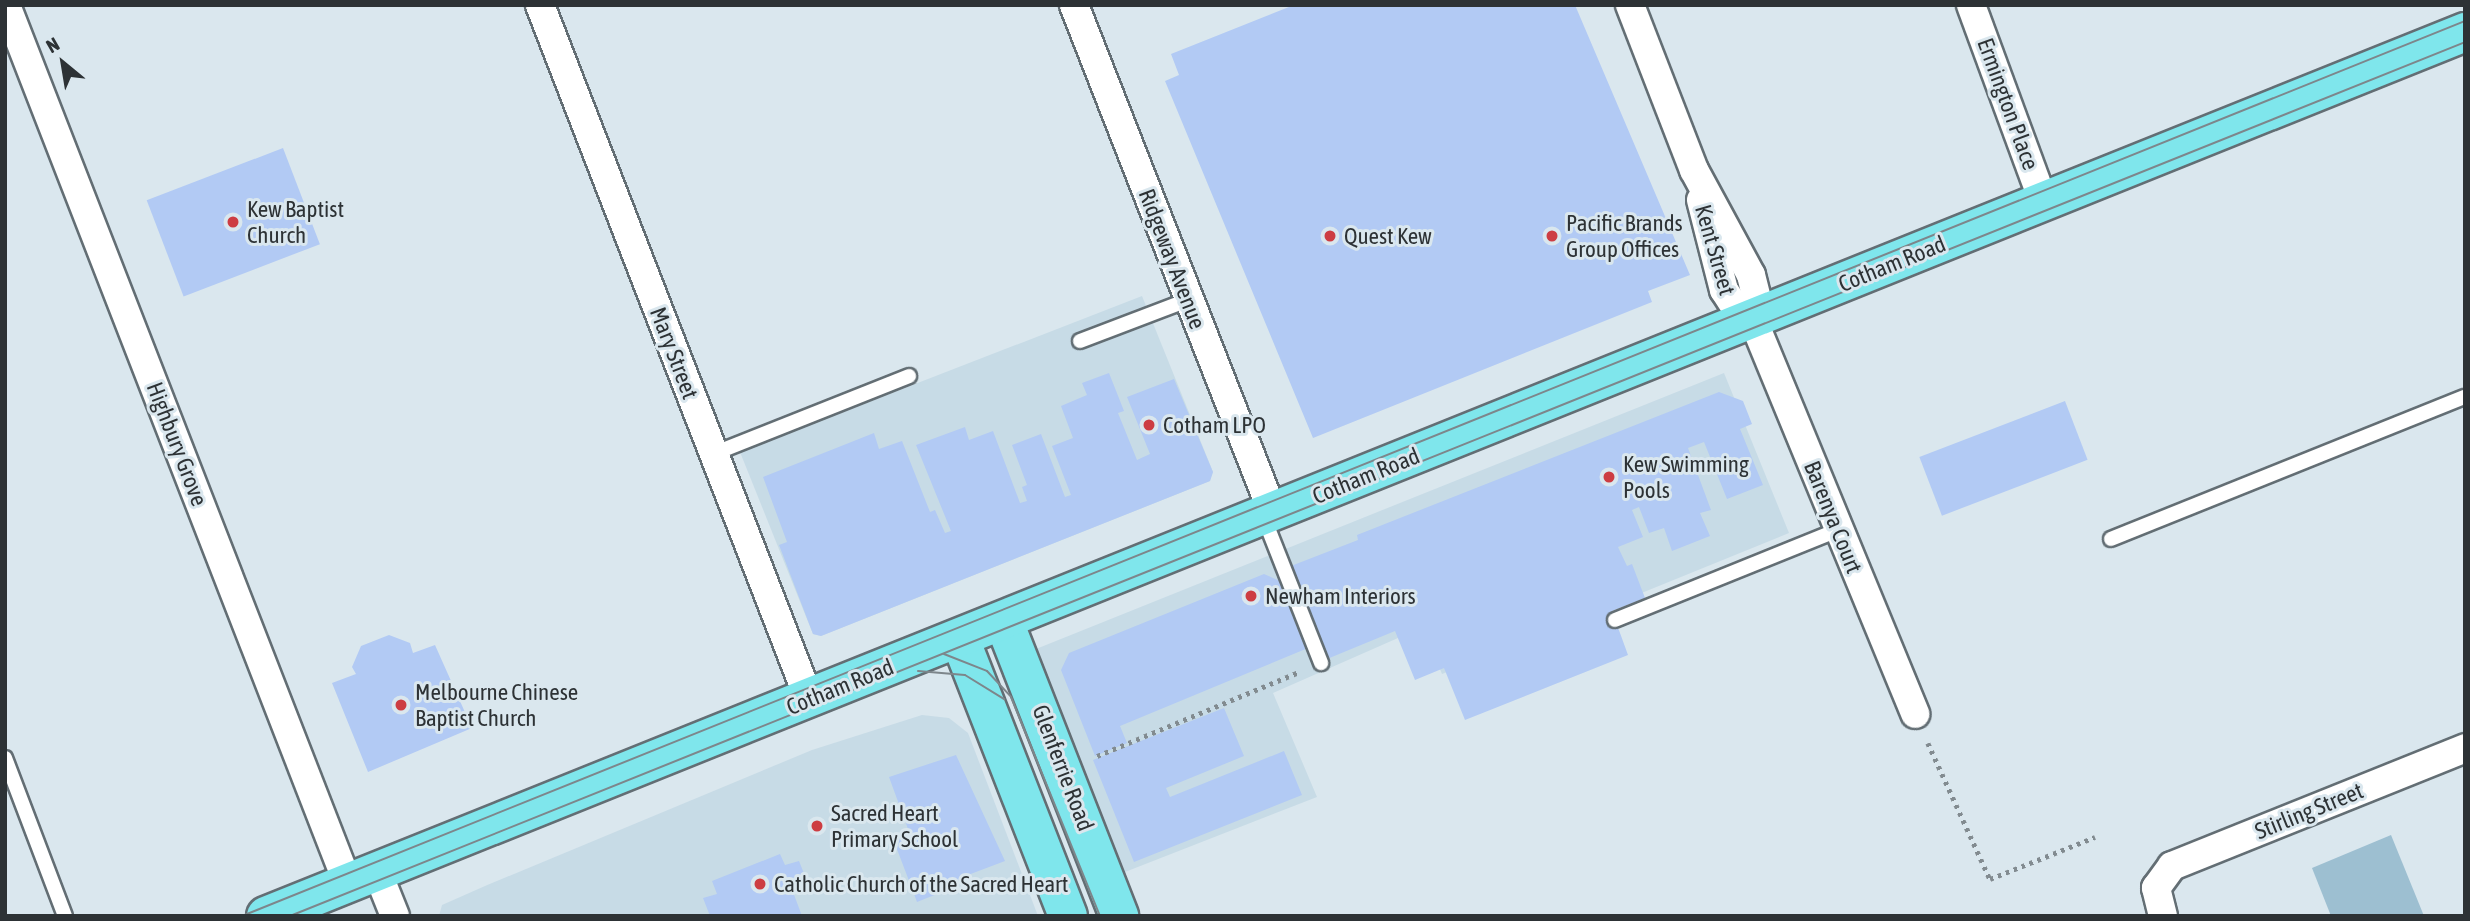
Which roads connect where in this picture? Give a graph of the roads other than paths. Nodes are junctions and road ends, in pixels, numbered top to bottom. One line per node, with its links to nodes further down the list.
1 (6, 5): 25 (street, Highbury Grove)
2 (540, 5): 13 (street, Mary Street)
3 (1074, 5): 8 (street, Ridgeway Avenue)
4 (1630, 5): 9 (street, Kent Street)
5 (1971, 5): 7 (street, Ermington Place)
6 (2465, 32): 7 (main road, Cotham Road)
7 (2044, 202): 9 (main road, Cotham Road)
8 (1188, 300): 10 (lane); 14 (street, Ridgeway Avenue)
9 (1753, 320): 14 (main road, Cotham Road); 15 (street, Barenya Court)
10 (1080, 341)
11 (909, 376): 13 (lane)
12 (2465, 397): 16 (lane)
13 (713, 454): 21 (street, Mary Street)
14 (1268, 515): 18 (main road, Cotham Road); 20 (lane)
15 (1838, 530): 17 (lane); 22 (street, Barenya Court)
16 (2111, 539)
17 (1615, 620)
18 (1004, 622): 19 (main road, Cotham Road); 30 (main road, Glenferrie Road)
19 (960, 639): 21 (main road, Cotham Road); 29 (main road)
20 (1321, 663)
21 (809, 699): 25 (main road, Cotham Road)
22 (1915, 714)
23 (2465, 748): 31 (street, Stirling Street)
24 (5, 758): 26 (lane)
25 (362, 877): 27 (main road, Cotham Road); 28 (street, Highbury Grove)
26 (65, 916)
27 (266, 916)
28 (395, 916)
29 (1068, 916)
30 (1119, 916)
31 (2162, 916)

